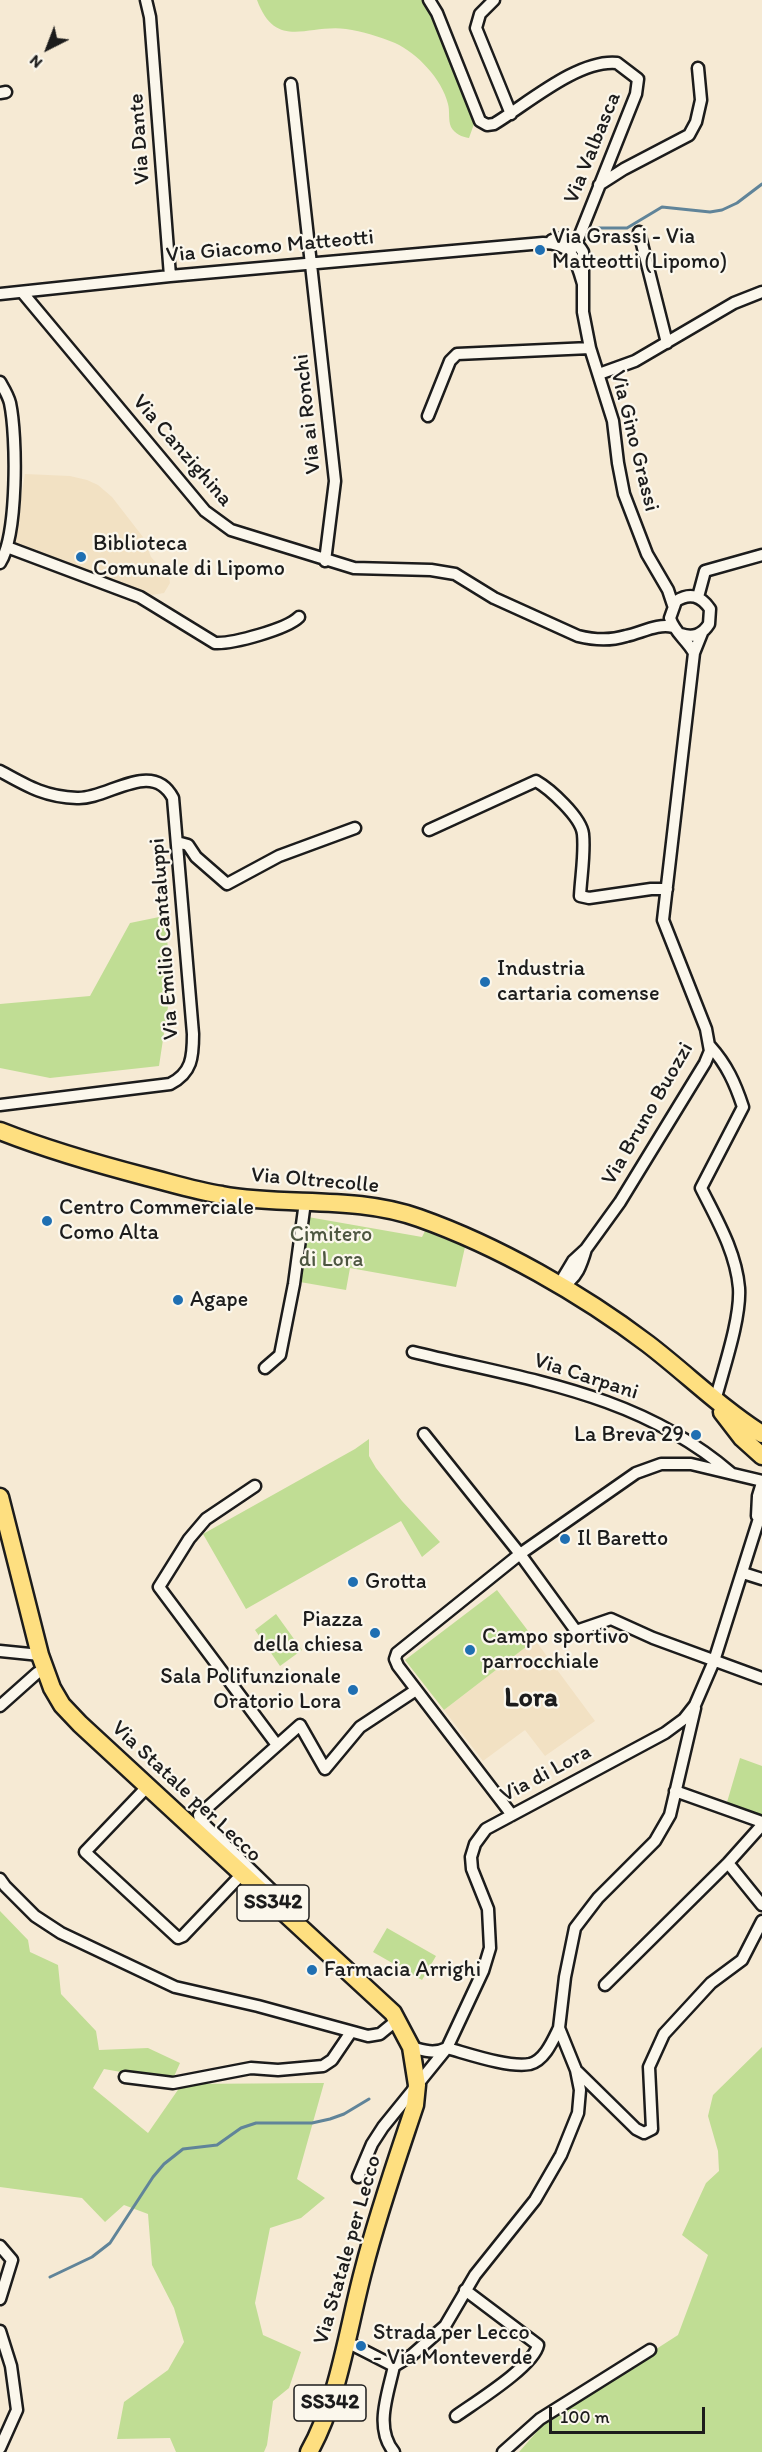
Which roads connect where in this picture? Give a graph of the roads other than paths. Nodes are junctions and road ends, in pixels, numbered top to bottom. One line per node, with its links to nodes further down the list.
1 (146, 0): 11 (street, Via Dante)
2 (429, 0): 6 (street, Via Valbasca)
3 (494, 0): 6 (street)
4 (698, 68): 7 (street)
5 (291, 84): 10 (street, Via ai Ronchi)
6 (511, 114): 7 (street, Via Valbasca)
7 (599, 185): 9 (street, Via Valbasca)
8 (639, 232): 15 (street)
9 (573, 248): 10 (street, Via Giacomo Matteotti); 16 (street, Via Gino Grassi)
10 (312, 263): 11 (street, Via Giacomo Matteotti); 22 (street, Via ai Ronchi)
11 (170, 276): 12 (street, Via Giacomo Matteotti)
12 (22, 292): 14 (street, Via Giacomo Matteotti); 22 (street, Via Canzighina)
13 (762, 292): 15 (street)
14 (0, 294)
15 (667, 343): 17 (street)
16 (590, 348): 17 (street, Via Gino Grassi); 19 (street)
17 (599, 374): 24 (street, Via Gino Grassi)
18 (0, 382): 20 (street)
19 (428, 416)
20 (7, 547): 23 (street); 27 (street)
21 (762, 555): 25 (street)
22 (326, 561): 28 (street, Via Canzighina)
23 (0, 563)
24 (656, 569): 25 (street, Via Gino Grassi); 26 (street, Via Gino Grassi)
25 (694, 596): 26 (street); 29 (street)
26 (673, 605): 28 (street)
27 (299, 617)
28 (672, 626): 29 (street); 30 (street)
29 (702, 633): 30 (street)
30 (694, 654): 35 (street)
31 (0, 771): 34 (street, Via Emilio Cantaluppi)
32 (355, 828): 34 (street)
33 (429, 830): 35 (street)
34 (177, 842): 37 (street, Via Emilio Cantaluppi)
35 (667, 889): 36 (street, Via Bruno Buozzi)
36 (710, 1046): 40 (street, Via Bruno Buozzi); 43 (street)
37 (0, 1105)
38 (3, 1131): 39 (main road, Via Oltrecolle)
39 (305, 1202): 40 (main road, Via Oltrecolle); 42 (street)
40 (561, 1286): 43 (main road, Via Oltrecolle)
41 (413, 1352): 47 (street, Via Carpani)
42 (265, 1368)
43 (715, 1401): 45 (main road, Via Oltrecolle); 46 (main road, Via Oltrecolle)
44 (424, 1434): 52 (street)
45 (762, 1434)
46 (762, 1456)
47 (732, 1474): 48 (street); 52 (street)
48 (762, 1482): 51 (street, Via di Lora)
49 (255, 1486): 62 (street)
50 (0, 1497): 57 (main road, Via Statale per Lecco / SS342)
51 (760, 1514): 53 (street, Via di Lora)
52 (520, 1554): 56 (street); 59 (street)
53 (743, 1574): 54 (street); 56 (street, Via di Lora)
54 (762, 1579)
55 (0, 1651): 57 (street)
56 (714, 1661): 58 (street); 60 (street, Via di Lora)
57 (42, 1662): 61 (street); 63 (main road, Via Statale per Lecco / SS342)
58 (762, 1678)
59 (416, 1690): 62 (street); 65 (street)
60 (695, 1705): 64 (street); 65 (street, Via di Lora)
61 (0, 1706)
62 (277, 1745): 72 (street)
63 (147, 1787): 68 (main road, Via Statale per Lecco / SS342); 68 (street)
64 (675, 1791): 66 (street); 75 (street)
65 (512, 1815): 78 (street, Via di Lora)
66 (762, 1823): 67 (street)
67 (728, 1863): 70 (street); 73 (street)
68 (242, 1874): 72 (main road, Via Statale per Lecco / SS342)
69 (0, 1879): 76 (street)
70 (762, 1905)
71 (762, 1921): 79 (street)
72 (321, 1947): 74 (main road, Via Statale per Lecco / SS342)
73 (605, 1985)
74 (397, 2020): 76 (street); 77 (main road, Via Statale per Lecco / SS342)
75 (559, 2028): 78 (street); 79 (street)
76 (351, 2032): 80 (street)
77 (411, 2047): 78 (street); 81 (main road, Via Statale per Lecco / SS342)
78 (447, 2048): 81 (street, Via di Lora)
79 (576, 2070): 84 (street)
80 (124, 2077)
81 (417, 2085): 82 (street, Via di Lora); 87 (main road, Via Statale per Lecco / SS342)
82 (358, 2177)
83 (0, 2246): 85 (street)
84 (465, 2290): 89 (street); 90 (street)
85 (0, 2299)
86 (0, 2331): 91 (street)
87 (345, 2341): 89 (street); 92 (main road, Via Statale per Lecco / SS342)
88 (650, 2350): 94 (street)
89 (394, 2367): 93 (street)
90 (456, 2416)
91 (0, 2448)
92 (309, 2452)
93 (394, 2452)
94 (503, 2452)

